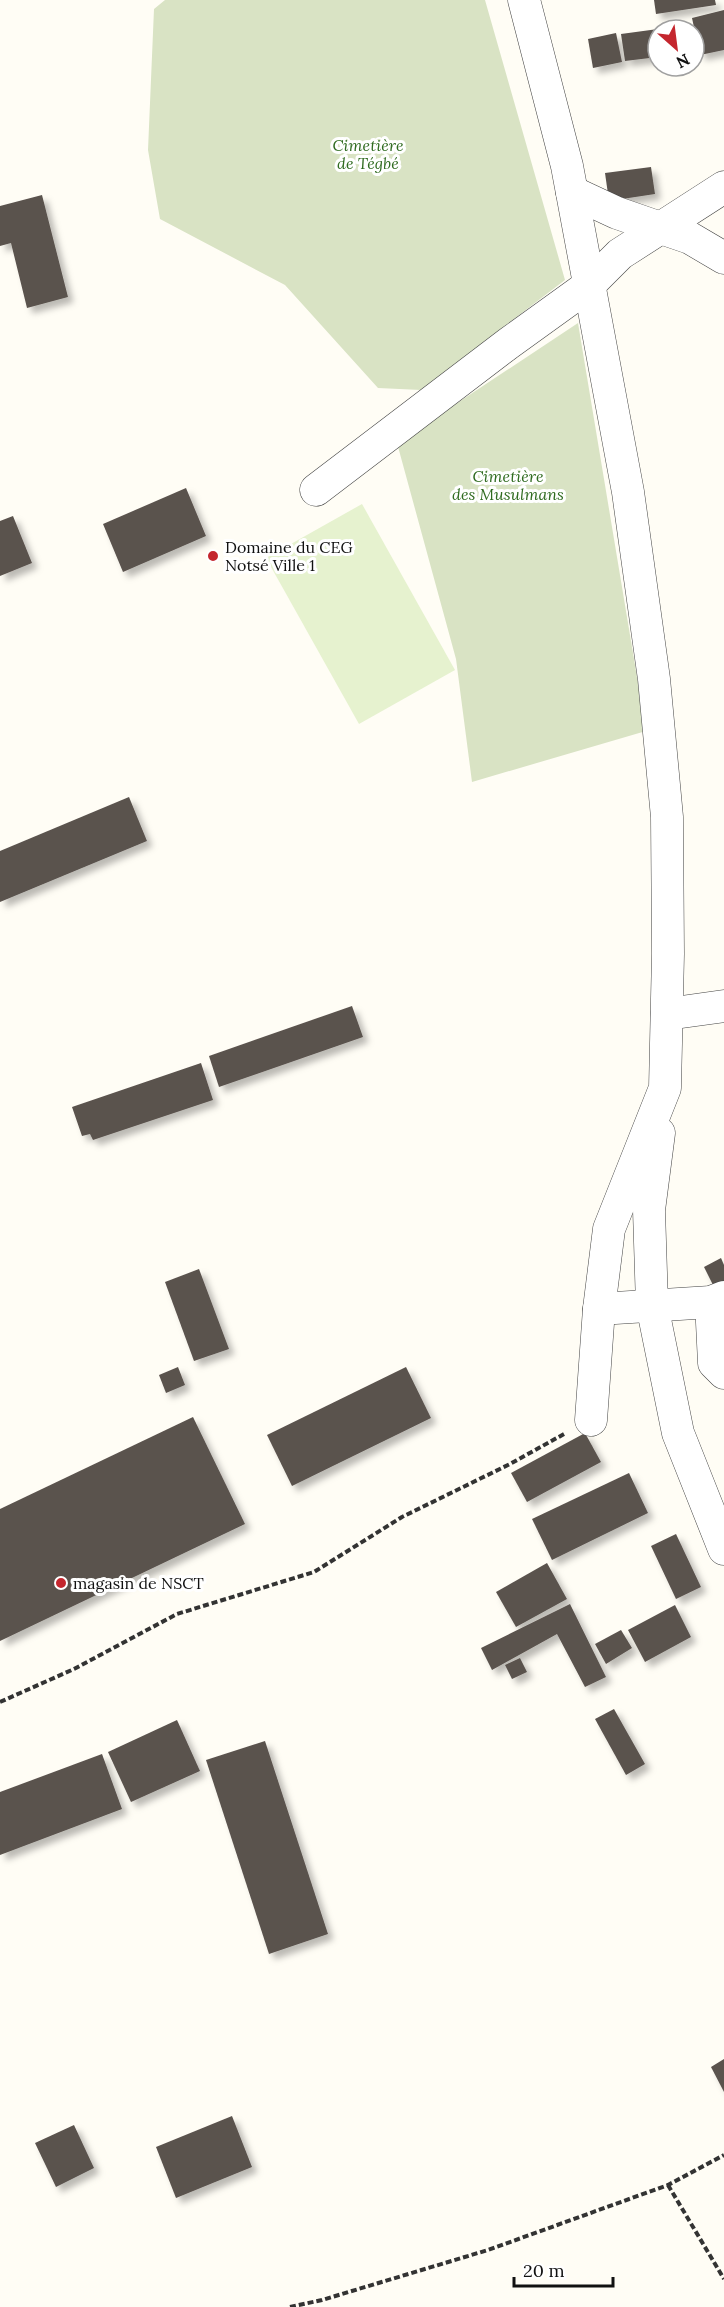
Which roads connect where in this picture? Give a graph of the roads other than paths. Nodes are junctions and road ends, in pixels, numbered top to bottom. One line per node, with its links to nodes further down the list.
1 (524, 0): 3 (street)
2 (724, 187): 4 (street)
3 (572, 192): 4 (street); 6 (street)
4 (661, 228): 5 (street); 6 (street)
5 (724, 258)
6 (588, 286): 7 (street); 9 (street)
7 (316, 490)
8 (724, 1006): 9 (street)
9 (667, 1014): 10 (street)
10 (664, 1088): 12 (street); 13 (street)
11 (718, 1299): 12 (street); 14 (street)
12 (652, 1305): 13 (street); 16 (street)
13 (599, 1309): 15 (street)
14 (724, 1373)
15 (591, 1420)
16 (724, 1549)

